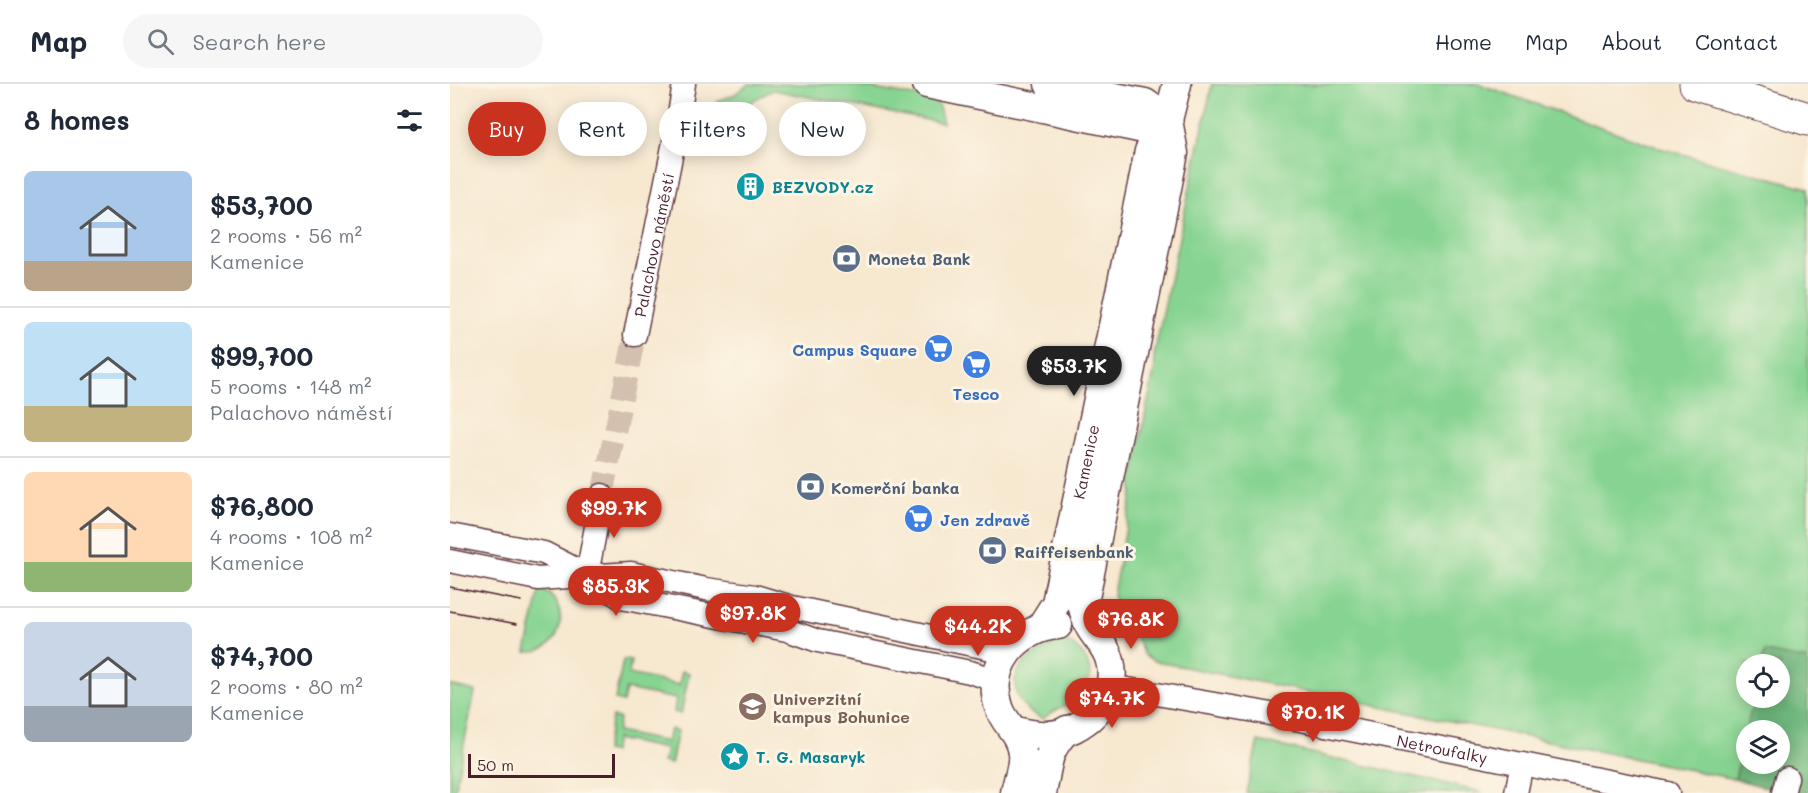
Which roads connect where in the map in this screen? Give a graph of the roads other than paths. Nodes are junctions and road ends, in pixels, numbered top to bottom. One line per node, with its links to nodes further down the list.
1 (684, 84): 8 (street, Palachovo náměstí)
2 (927, 84): 7 (street)
3 (1049, 84): 7 (street)
4 (1177, 84): 7 (street, Kamenice)
5 (1696, 84): 6 (highway)
6 (1808, 119)
7 (1168, 120): 13 (street, Kamenice); 14 (street, Kamenice)
8 (636, 335)
9 (602, 495): 12 (street)
10 (450, 535): 12 (street)
11 (450, 561): 12 (street)
12 (587, 575): 15 (street); 16 (street)
13 (1040, 628): 14 (street, Kamenice); 15 (street, Kamenice)
14 (1091, 629): 17 (street, Kamenice)
15 (1006, 652): 16 (street)
16 (995, 680): 19 (street)
17 (1110, 686): 18 (street); 20 (street, Netroufalky)
18 (1067, 730): 19 (street); 22 (street)
19 (1015, 731): 21 (street)
20 (1522, 764): 23 (street); 24 (street, Netroufalky)
21 (1015, 793)
22 (1042, 793)
23 (1516, 793)
24 (1668, 793)

